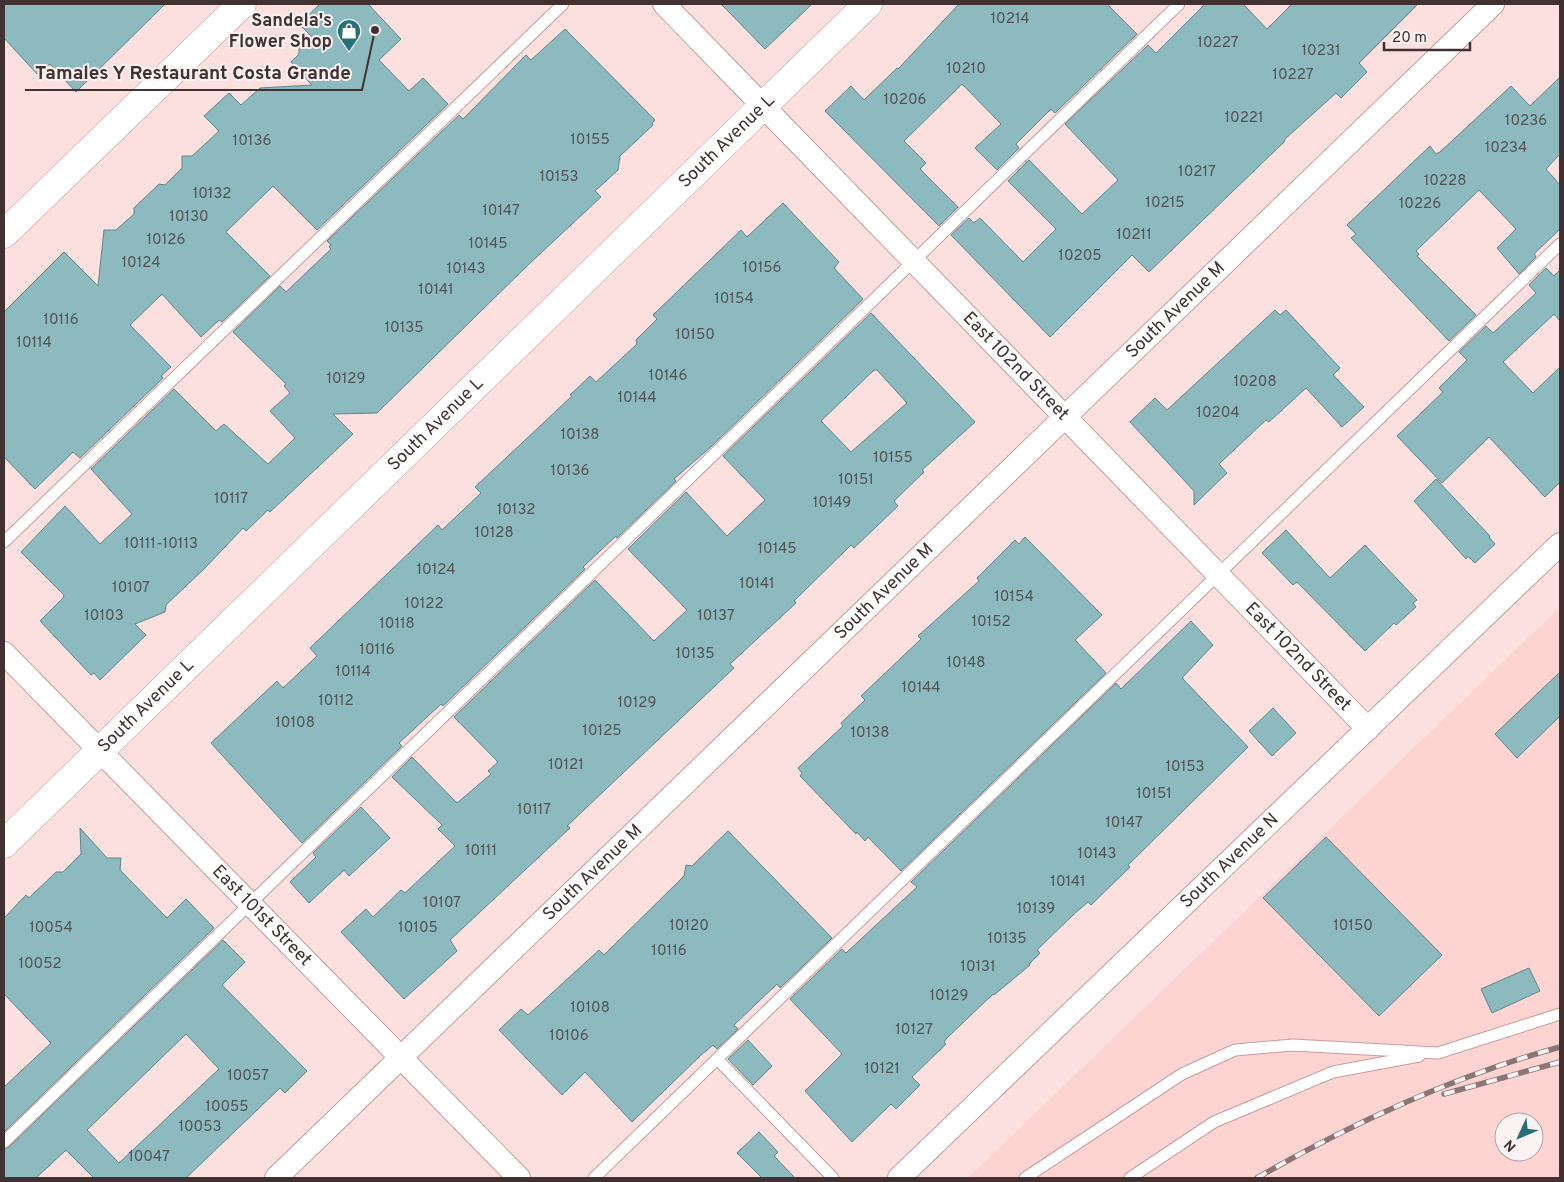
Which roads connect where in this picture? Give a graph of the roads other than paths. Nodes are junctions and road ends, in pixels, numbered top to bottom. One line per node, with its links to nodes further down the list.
1 (242, 4): 8 (street)
2 (563, 4): 12 (lane)
3 (664, 4): 7 (street, East 102nd Street)
4 (868, 4): 7 (street, South Avenue L)
5 (1179, 4): 10 (lane)
6 (1493, 4): 11 (street, South Avenue M)
7 (763, 106): 10 (street, East 102nd Street); 17 (street, South Avenue L)
8 (4, 234)
9 (1560, 244): 14 (lane)
10 (914, 261): 11 (street, East 102nd Street); 19 (lane)
11 (1065, 417): 14 (street, East 102nd Street); 22 (street, South Avenue M)
12 (4, 542)
13 (1560, 544): 16 (street, South Avenue N)
14 (1218, 575): 16 (street, East 102nd Street); 23 (lane)
15 (4, 653): 17 (street, East 101st Street)
16 (1368, 729): 29 (street, South Avenue N)
17 (101, 752): 18 (street, South Avenue L); 19 (street, East 101st Street)
18 (4, 844)
19 (248, 903): 22 (street, East 101st Street); 24 (lane)
20 (1560, 1014): 21 (lane)
21 (1438, 1053): 30 (lane); 31 (lane)
22 (400, 1058): 25 (street, South Avenue M); 26 (street, East 101st Street)
23 (717, 1059): 27 (lane); 28 (lane)
24 (4, 1142)
25 (276, 1178)
26 (519, 1178)
27 (594, 1178)
28 (833, 1178)
29 (898, 1178)
30 (1025, 1178)
31 (1130, 1178)

